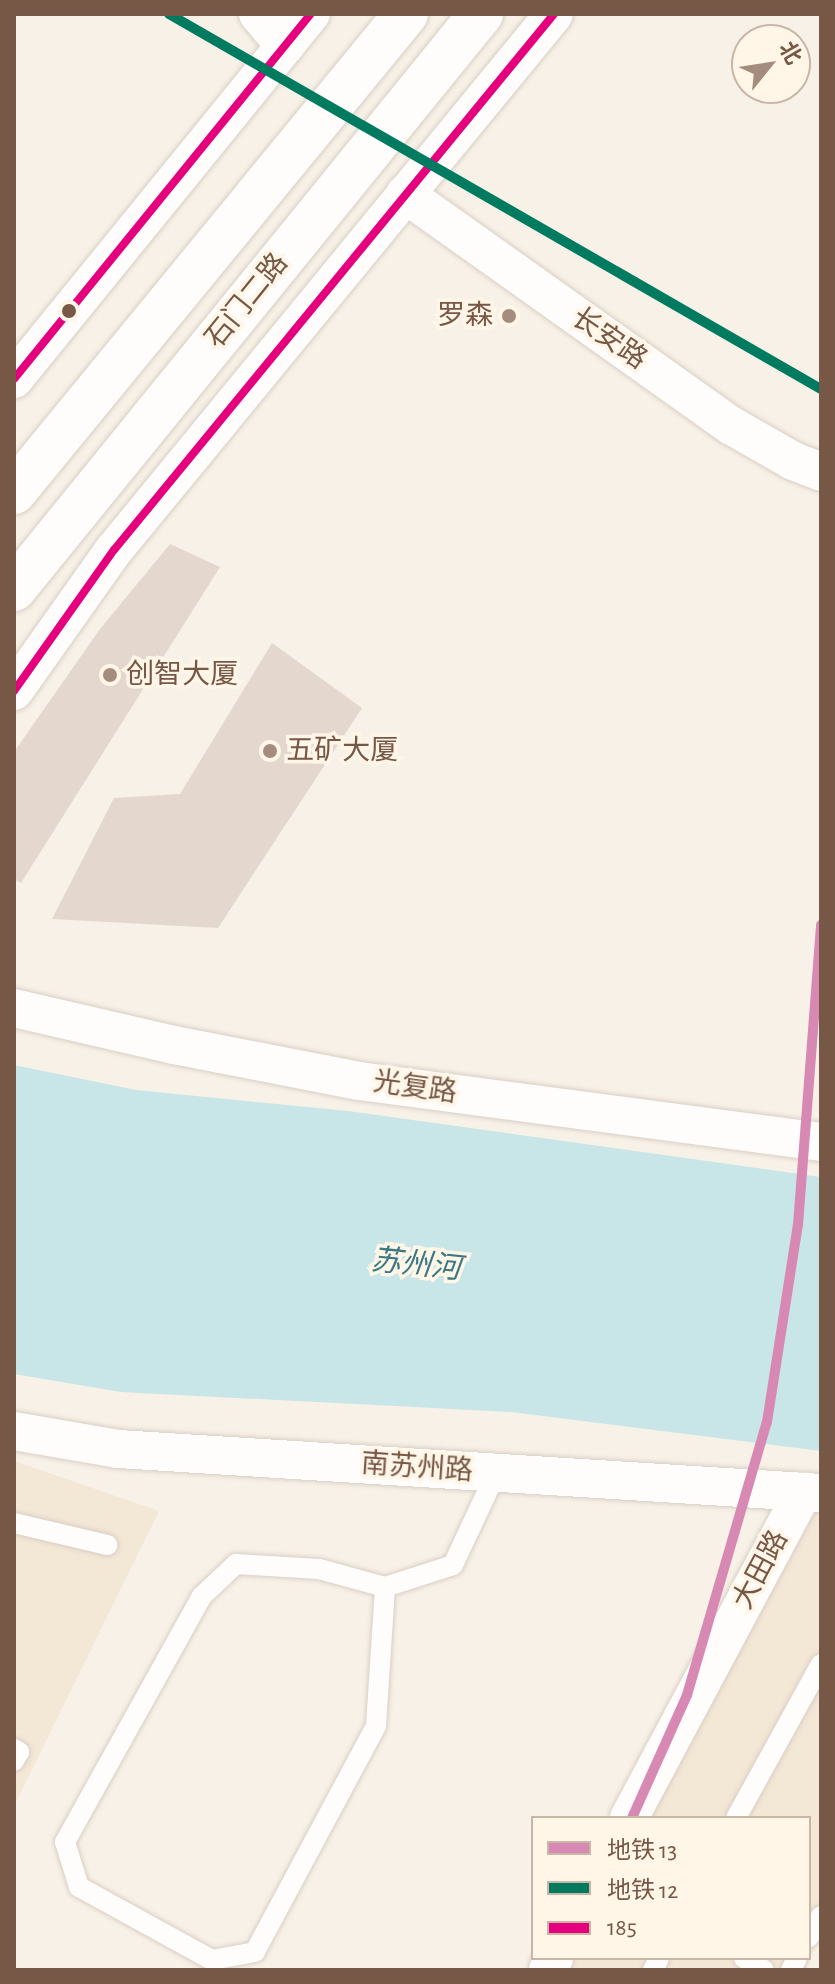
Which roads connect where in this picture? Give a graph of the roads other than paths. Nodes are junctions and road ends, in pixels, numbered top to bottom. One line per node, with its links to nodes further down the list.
1 (258, 14): 6 (street)
2 (311, 14): 6 (street)
3 (406, 14): 10 (main road, 石门二路)
4 (481, 14): 11 (main road, 石门二路)
5 (554, 14): 7 (street)
6 (285, 46): 8 (street)
7 (405, 194): 9 (street, 长安路); 12 (street)
8 (14, 379)
9 (821, 472)
10 (14, 492)
11 (14, 589)
12 (14, 691)
13 (14, 1008): 14 (street, 光复路)
14 (821, 1142)
15 (14, 1431): 16 (street, 南苏州路)
16 (496, 1473): 17 (street, 南苏州路); 20 (lane)
17 (812, 1492): 24 (street, 大田路)
18 (14, 1523): 19 (lane)
19 (107, 1545)
20 (385, 1587): 20 (lane)
21 (821, 1664): 25 (lane)
22 (14, 1749): 23 (lane)
23 (14, 1761)
24 (630, 1816)
25 (737, 1816)
26 (821, 1916): 27 (lane)
27 (811, 1934)

